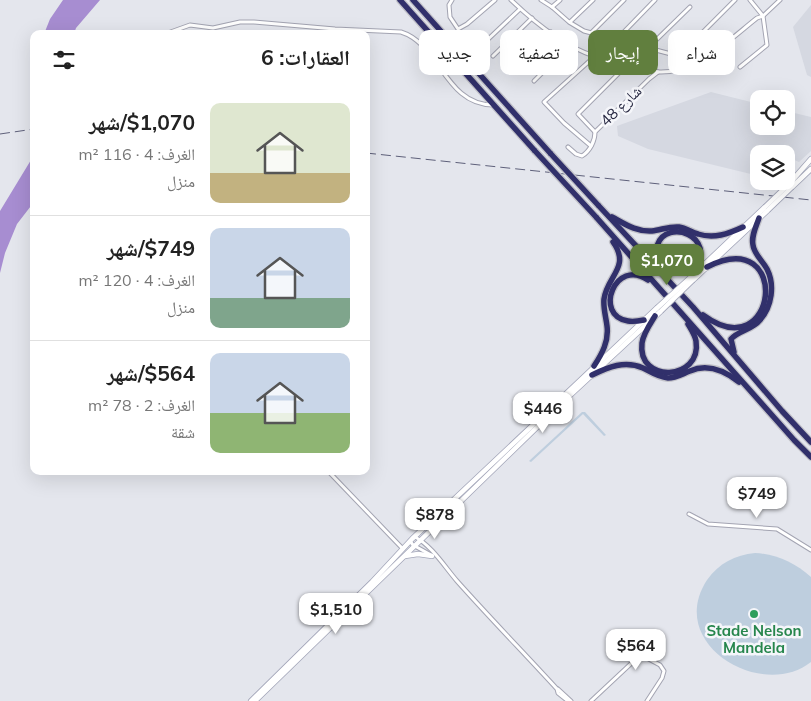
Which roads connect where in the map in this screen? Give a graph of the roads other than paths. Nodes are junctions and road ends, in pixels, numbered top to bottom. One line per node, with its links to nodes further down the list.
1 (400, 0): 40 (highway)
2 (413, 0): 50 (highway, bridge)
3 (452, 0): 4 (street)
4 (495, 0)
5 (511, 0): 16 (street)
6 (541, 0): 14 (street)
7 (560, 0): 14 (street)
8 (593, 0): 19 (street)
9 (624, 0): 23 (street)
10 (655, 0): 24 (street)
11 (735, 0): 25 (street)
12 (750, 0): 17 (street)
13 (780, 0): 17 (street)
14 (552, 7): 19 (street)
15 (690, 8): 30 (street)
16 (520, 9): 18 (street); 29 (street)
17 (763, 16): 28 (street); 33 (street)
18 (532, 18): 22 (street); 31 (street)
19 (570, 22): 27 (street)
20 (176, 30): 21 (street)
21 (356, 30)
22 (548, 30)
23 (594, 30)
24 (625, 30)
25 (705, 30)
26 (370, 31): 40 (street)
27 (588, 32)
28 (735, 35)
29 (490, 37)
30 (658, 38)
31 (493, 56)
32 (588, 62): 42 (street)
33 (740, 67)
34 (658, 72): 35 (street)
35 (668, 73)
36 (540, 75): 39 (street)
37 (617, 75): 41 (street)
38 (655, 75): 41 (street, شارع 48)
39 (534, 81)
40 (493, 104): 51 (highway, bridge)
41 (595, 132): 42 (street, شارع 48)
42 (591, 146): 43 (street)
43 (568, 147)
44 (811, 159): 46 (main road)
45 (811, 168): 47 (main road)
46 (795, 180)
47 (795, 182)
48 (786, 190): 49 (main road, bridge)
49 (766, 209): 52 (main road); 53 (main road)
50 (607, 215): 53 (highway); 56 (highway)
51 (596, 218): 58 (highway); 65 (highway)
52 (759, 218): 54 (main road); 64 (highway)
53 (743, 227): 55 (main road)
54 (707, 267): 57 (main road); 59 (highway)
55 (697, 271): 56 (highway); 57 (main road)
56 (664, 278): 59 (highway)
57 (692, 279): 60 (main road, bridge)
58 (657, 287): 61 (highway); 63 (highway)
59 (693, 307): 64 (highway)
60 (659, 310): 62 (main road); 63 (main road)
61 (684, 315): 62 (highway); 67 (highway)
62 (655, 316): 66 (main road)
63 (644, 320): 65 (main road)
64 (734, 354): 68 (highway)
65 (594, 366): 72 (main road)
66 (592, 376): 67 (highway); 73 (main road)
67 (750, 391): 69 (highway)
68 (811, 442)
69 (811, 457)
70 (332, 475): 76 (street)
71 (689, 514): 77 (street)
72 (415, 537): 73 (street); 74 (main road)
73 (421, 540): 75 (main road); 80 (street)
74 (410, 541): 75 (street); 76 (main road)
75 (416, 546): 78 (main road); 79 (street)
76 (403, 550): 81 (main road)
77 (811, 550)
78 (404, 556): 79 (main road); 82 (main road)
79 (432, 556): 80 (street)
80 (440, 561): 83 (street)
81 (250, 701)
82 (255, 701)
83 (570, 701)
84 (591, 701): 85 (street)
85 (647, 701)

